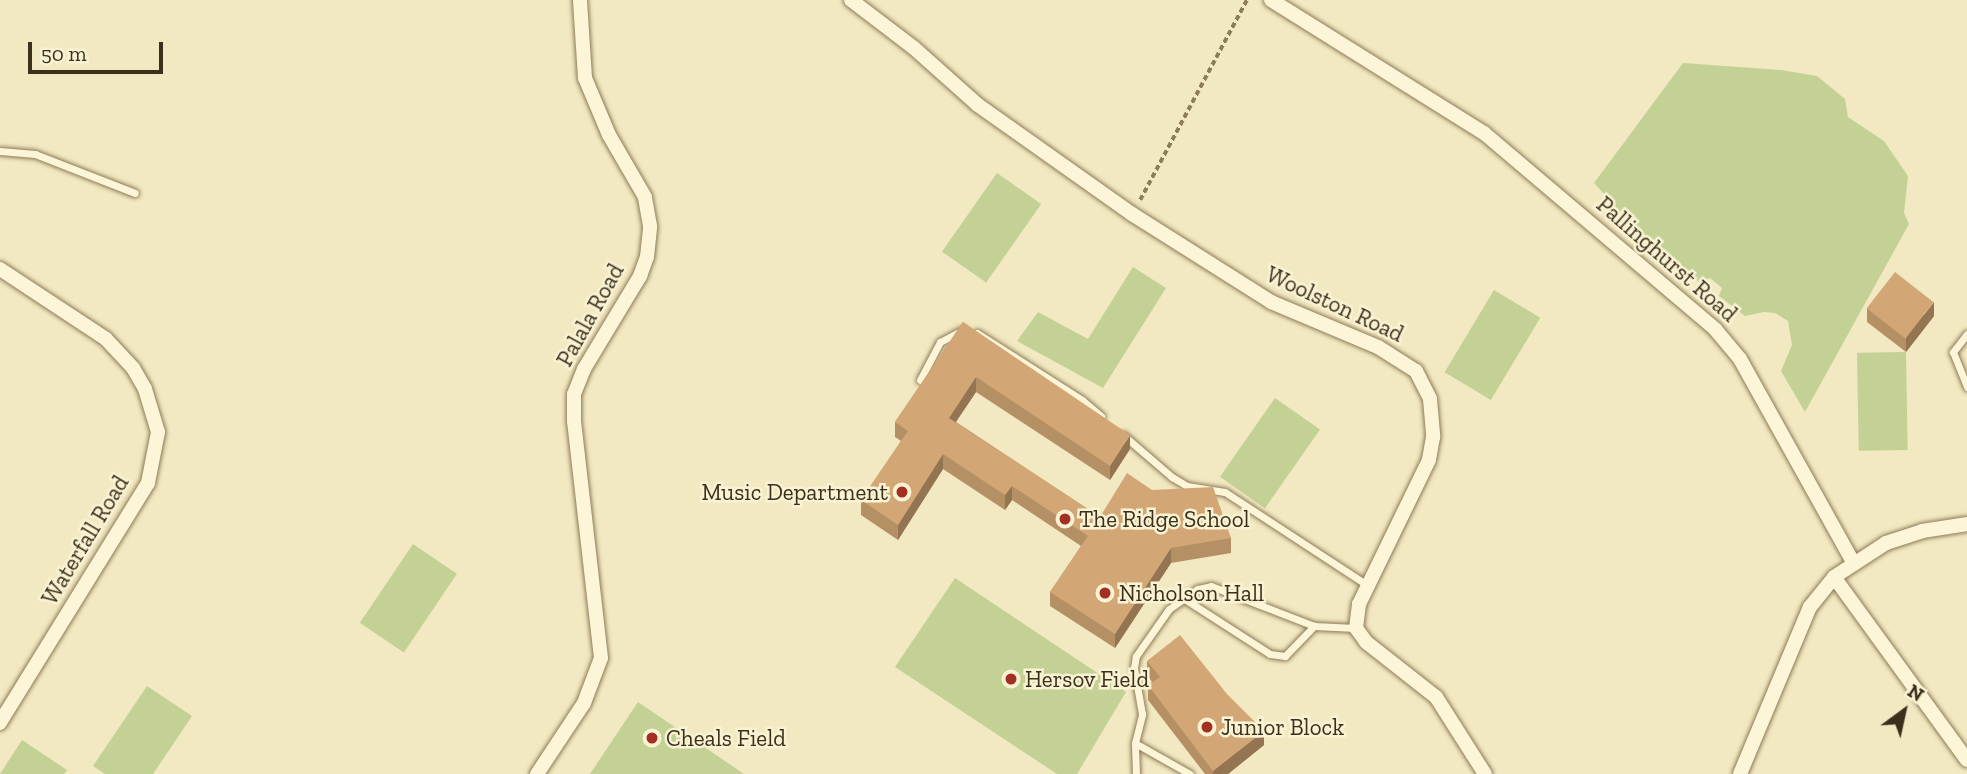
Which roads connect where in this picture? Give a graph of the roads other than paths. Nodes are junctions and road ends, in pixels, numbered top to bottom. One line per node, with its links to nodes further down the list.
1 (580, 0): 21 (street, Palala Road)
2 (850, 0): 13 (street, Woolston Road)
3 (1271, 0): 11 (street, Pallinghurst Road)
4 (0, 151): 5 (lane)
5 (135, 193)
6 (0, 269): 17 (street, Waterfall Road)
7 (1967, 334): 9 (lane)
8 (920, 380): 13 (lane)
9 (1967, 387)
10 (1967, 524): 11 (street)
11 (1853, 562): 12 (street)
12 (1834, 577): 19 (street); 25 (street)
13 (1367, 585): 16 (street, Woolston Road)
14 (1184, 598): 15 (lane); 15 (lane); 18 (lane)
15 (1314, 626): 16 (lane)
16 (1356, 628): 24 (street)
17 (0, 723)
18 (1135, 743): 20 (lane); 22 (lane)
19 (1967, 760)
20 (1179, 770): 23 (lane)
21 (537, 774)
22 (1136, 774)
23 (1191, 774)
24 (1485, 774)
25 (1740, 774)

